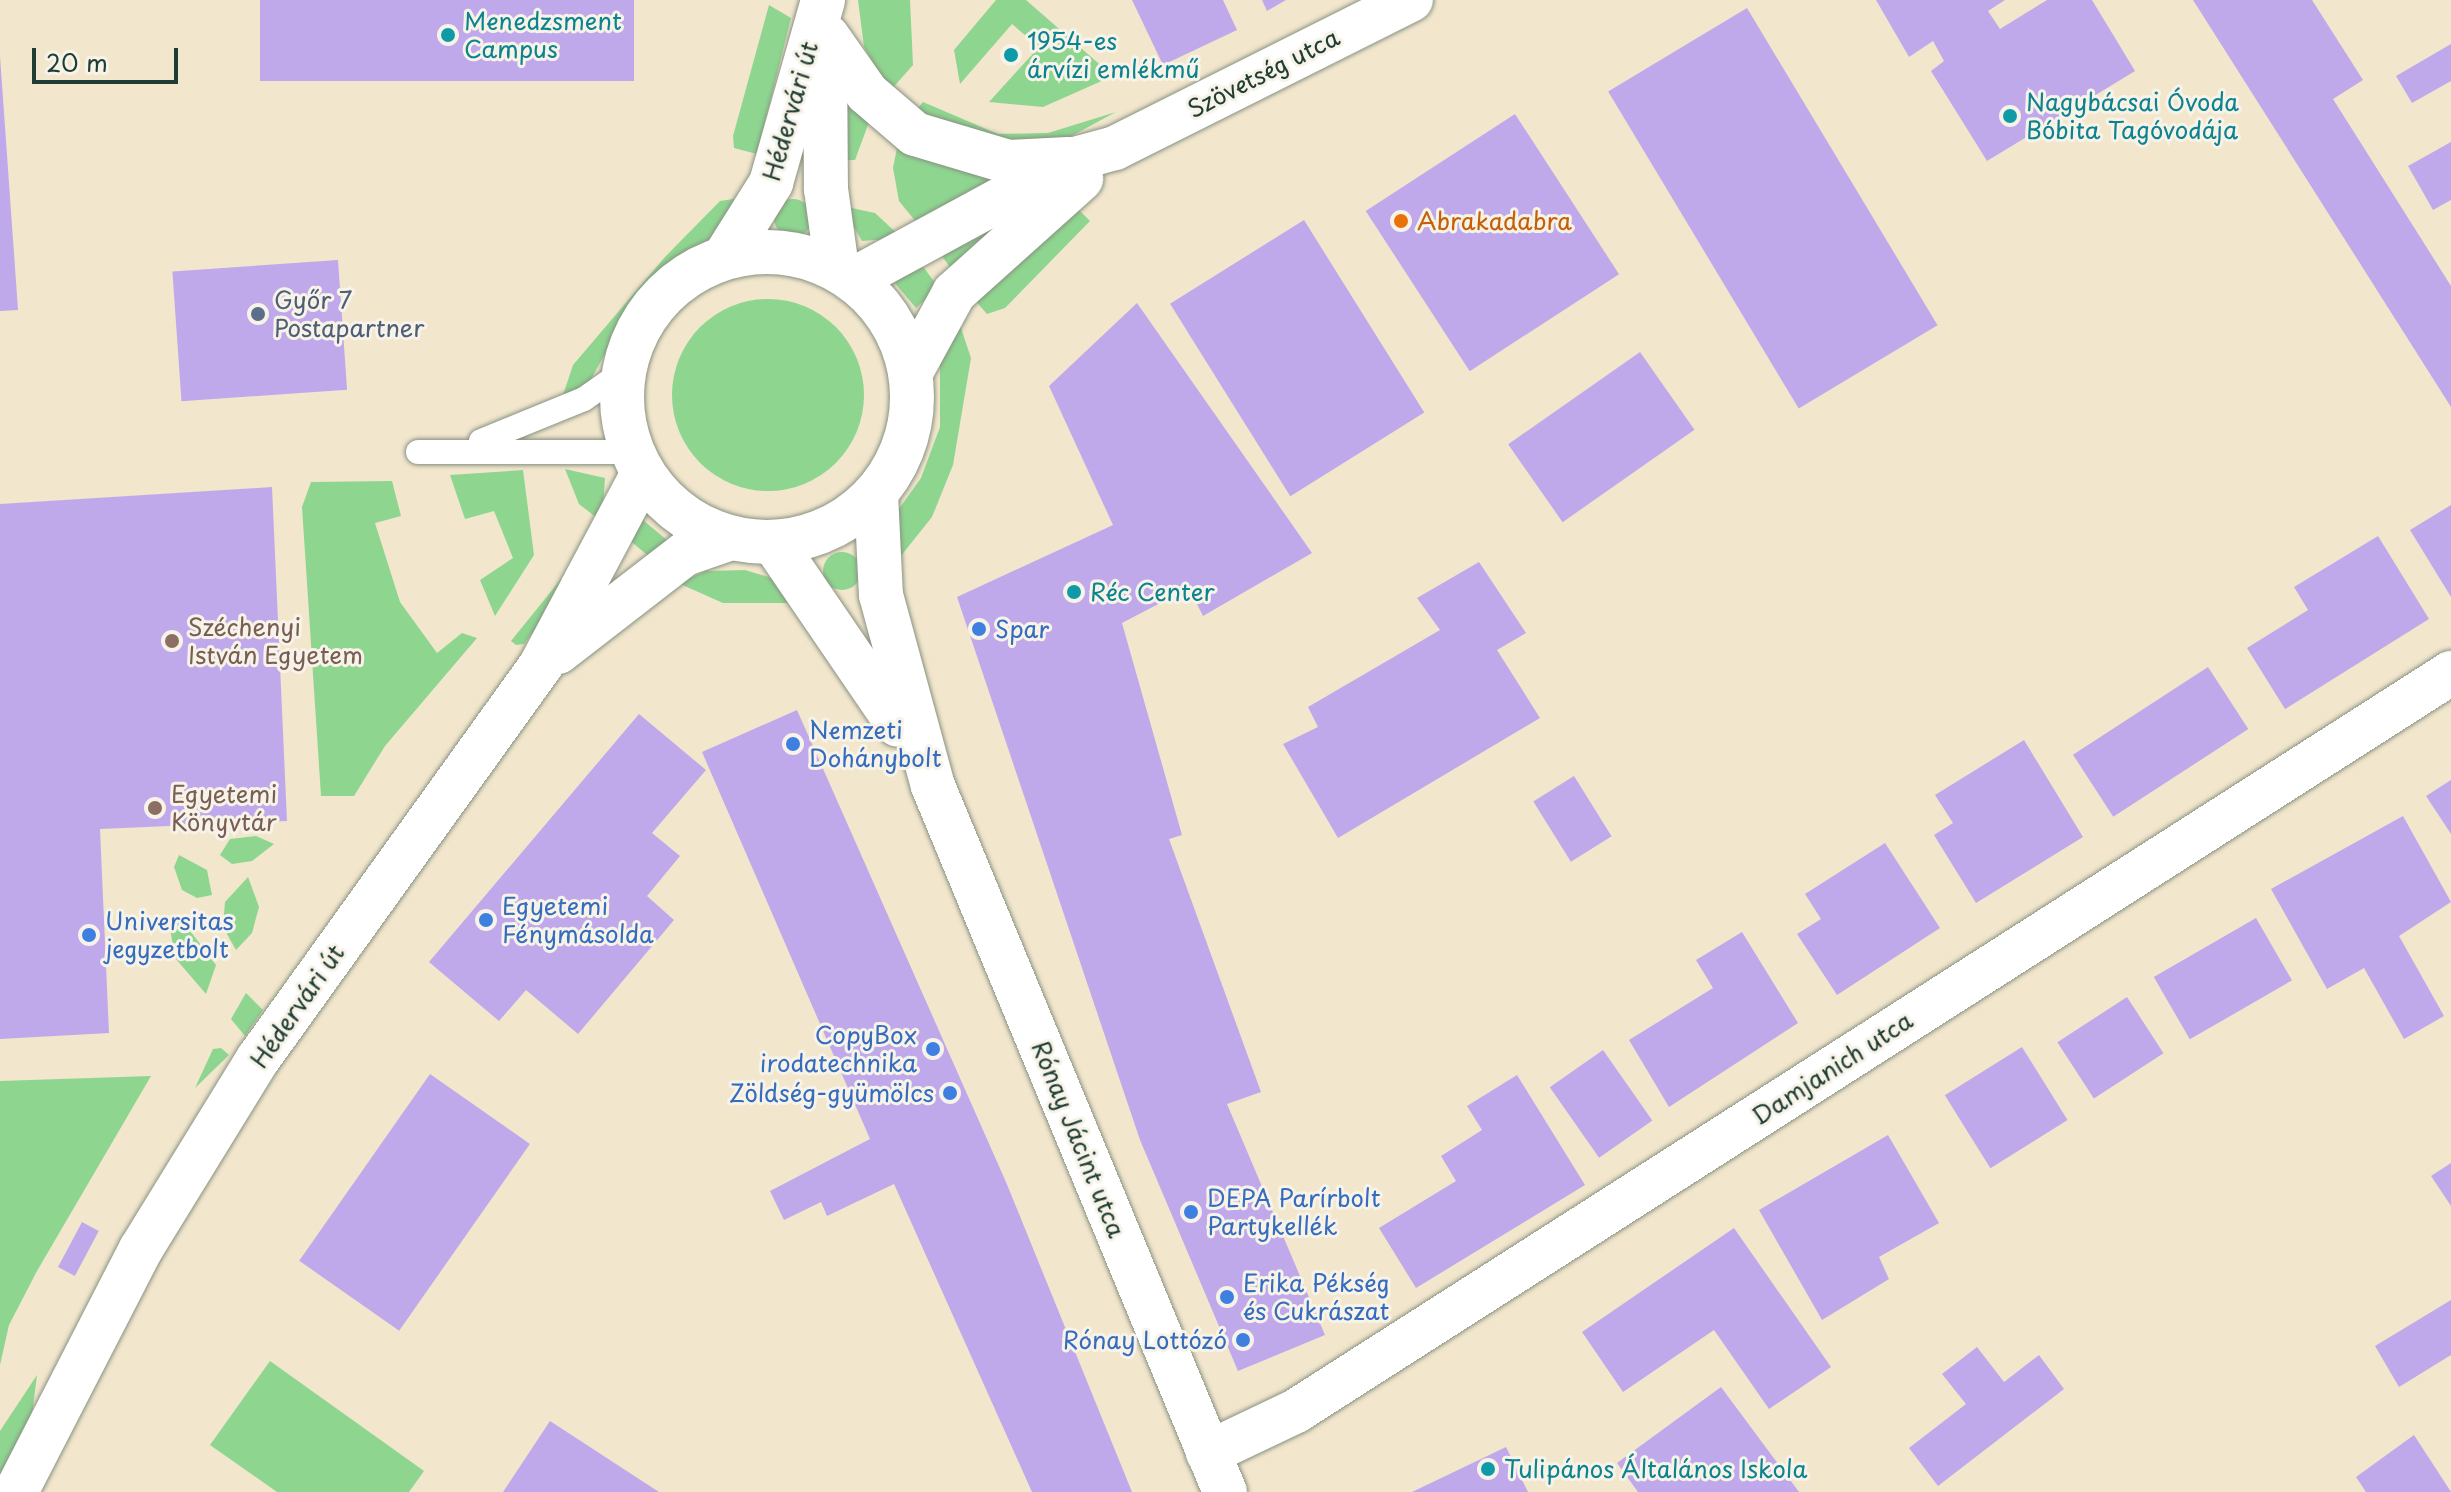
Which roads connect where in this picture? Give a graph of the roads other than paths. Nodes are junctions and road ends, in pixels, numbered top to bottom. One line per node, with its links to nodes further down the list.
1 (1411, 0): 3 (street, Szövetség utca)
2 (825, 12): 3 (street); 4 (street, Hédervári út); 5 (street, Hédervári út)
3 (1095, 153): 5 (street, Szövetség utca); 7 (street, Szövetség utca)
4 (724, 258): 5 (street); 6 (street)
5 (846, 274): 7 (street)
6 (624, 371): 8 (lane); 10 (street)
7 (911, 372): 11 (street)
8 (468, 447): 9 (lane); 10 (lane)
9 (418, 452)
10 (637, 462): 12 (street); 14 (street, Hédervári út)
11 (876, 494): 13 (street); 16 (street, Rónay Jácint utca)
12 (731, 538): 13 (street); 14 (street, Hédervári út)
13 (774, 543): 16 (street, Rónay Jácint utca)
14 (541, 665): 17 (street, Hédervári út)
15 (2451, 673): 18 (street, Damjanich utca)
16 (933, 786): 18 (street, Rónay Jácint utca)
17 (80, 1365): 19 (street, Hédervári út); 20 (street, Hédervári út)
18 (1208, 1453): 21 (street, Rónay Jácint utca)
19 (16, 1492)
20 (48, 1492)
21 (1225, 1492)

